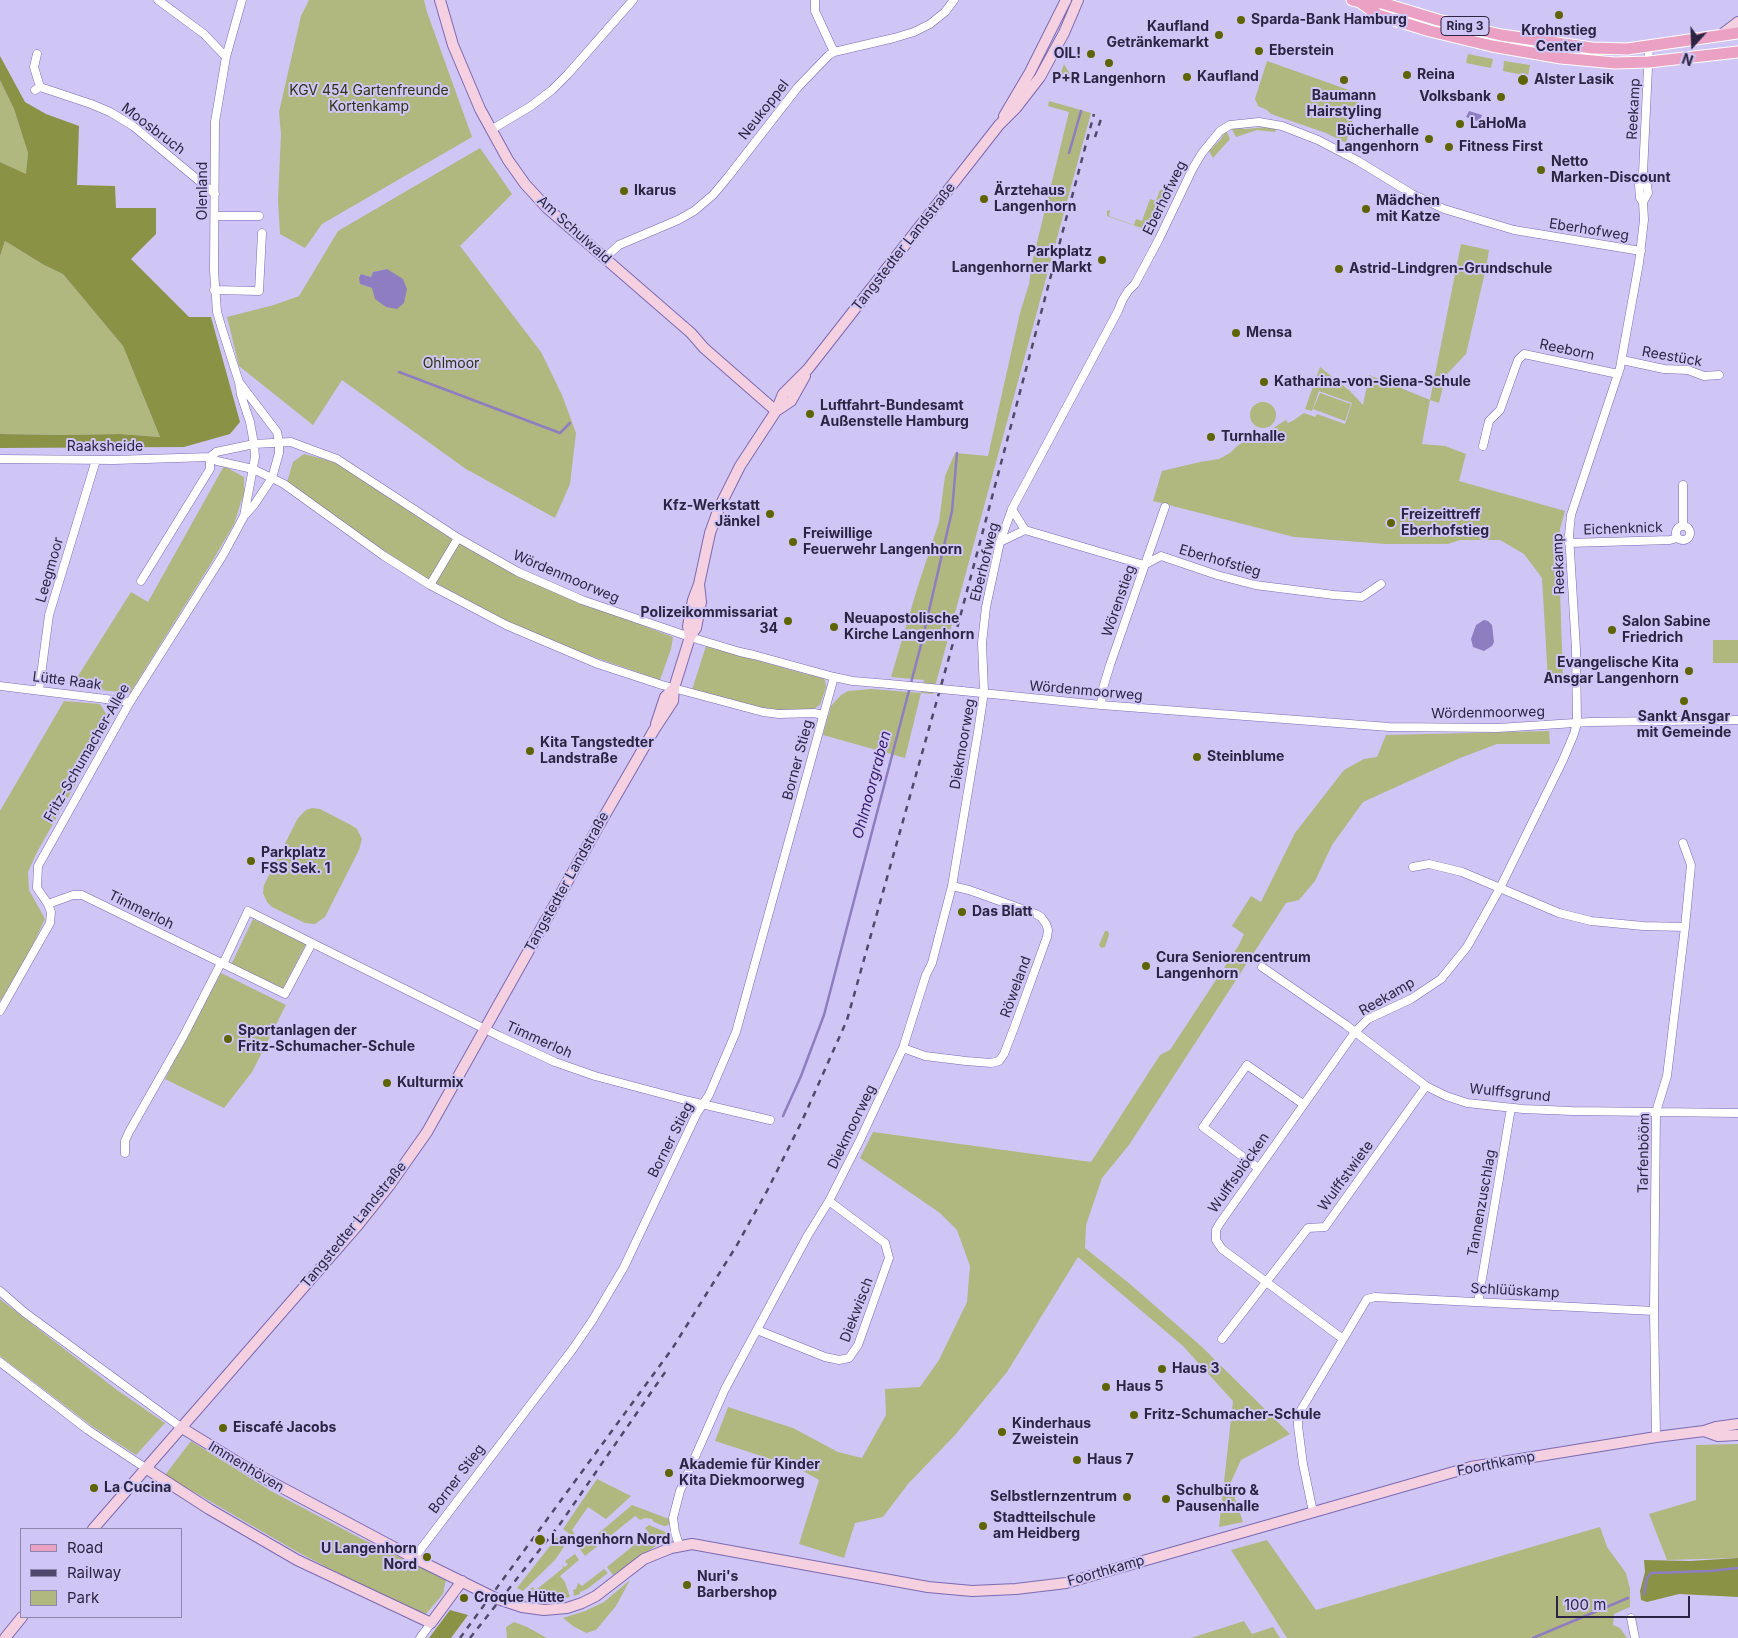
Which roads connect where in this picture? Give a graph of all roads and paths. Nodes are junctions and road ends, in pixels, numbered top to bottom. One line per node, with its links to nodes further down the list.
1 (158, 0): 17 (street)
2 (242, 0): 17 (street, Olenland)
3 (440, 0): 20 (street, Am Schulwald)
4 (633, 0): 20 (street)
5 (815, 0): 14 (street)
6 (954, 0): 14 (street, Neukoppel)
7 (1066, 0): 19 (street, Tangstedter Landstraße)
8 (1078, 0): 19 (street, Tangstedter Landstraße)
9 (1356, 1): 13 (main road, Ring 3); 18 (main road, Ring 3)
10 (1738, 22): 12 (street)
11 (1738, 33): 12 (main road, Ring 3)
12 (1721, 34): 13 (main road, Ring 3)
13 (1649, 46): 18 (street, Reekamp)
14 (834, 52): 26 (street, Neukoppel)
15 (1738, 52): 18 (main road, Ring 3)
16 (37, 54): 21 (street, Moosbruch)
17 (226, 57): 21 (street, Olenland)
18 (1649, 62): 25 (street, Reekamp)
19 (999, 125): 32 (street, Tangstedter Landstraße)
20 (491, 130): 26 (street, Am Schulwald)
21 (215, 194): 22 (street, Olenland)
22 (216, 216): 23 (street); 27 (street, Olenland)
23 (260, 216)
24 (262, 233): 27 (street)
25 (1641, 251): 28 (street, Reekamp); 44 (street, Eberhofweg)
26 (605, 258): 32 (street, Am Schulwald)
27 (214, 290): 31 (street, Olenland)
28 (1622, 360): 29 (street, Reekamp); 30 (street, Reestück)
29 (1618, 374): 35 (street, Reeborn); 51 (street, Reekamp)
30 (1719, 375)
31 (239, 382): 33 (street, Olenland); 34 (street, Olenland)
32 (776, 411): 56 (street, Tangstedter Landstraße)
33 (279, 442): 34 (street, Raaksheide); 41 (street, Fritz-Schumacher-Allee); 48 (street, Wördenmoorweg)
34 (254, 444): 36 (street, Raaksheide); 37 (street, Olenland)
35 (1483, 446)
36 (210, 457): 39 (street, Raaksheide); 40 (street, Raaksheide); 53 (street)
37 (254, 458): 40 (street, Fritz-Schumacher-Allee)
38 (0, 459): 39 (street, Raaksheide)
39 (96, 460): 60 (street, Leegmoor)
40 (253, 468): 41 (street, Raaksheide); 45 (street, Fritz-Schumacher-Allee)
41 (272, 478): 45 (street, Fritz-Schumacher-Allee); 55 (street)
42 (1683, 485): 46 (street, Eichenknick)
43 (1164, 507): 52 (street, Wörenstieg)
44 (1012, 509): 47 (street); 50 (street, Eberhofweg)
45 (244, 516): 62 (street, Fritz-Schumacher-Allee)
46 (1684, 525): 49 (street, Eichenknick); 49 (street, Eichenknick)
47 (1025, 530): 50 (street); 52 (street)
48 (458, 538): 55 (street); 56 (street, Wördenmoorweg)
49 (1677, 538): 51 (street, Eichenknick)
50 (1000, 542): 61 (street, Eberhofweg)
51 (1569, 543): 66 (street, Reekamp)
52 (1144, 565): 54 (street, Eberhofstieg); 63 (street, Wörenstieg)
53 (141, 582)
54 (1381, 584)
55 (430, 585): 59 (street)
56 (690, 637): 57 (street, Wördenmoorweg); 59 (street, Tangstedter Landstraße)
57 (834, 677): 61 (street, Wördenmoorweg, bridge); 64 (street, Borner Stieg)
58 (0, 686): 60 (street, Lütte Raak)
59 (674, 688): 64 (street); 77 (street, Tangstedter Landstraße)
60 (39, 690): 62 (street, Lütte Raak)
61 (984, 692): 63 (street, Wördenmoorweg); 69 (street, Diekmoorweg)
62 (130, 702): 71 (street, Fritz-Schumacher-Allee)
63 (1102, 705): 66 (street, Wördenmoorweg)
64 (823, 715): 82 (street, Borner Stieg)
65 (1738, 720): 66 (street, Wördenmoorweg)
66 (1577, 723): 70 (street, Reekamp)
67 (1683, 843): 72 (street, Tarfenbööm)
68 (1413, 867): 70 (street)
69 (952, 886): 79 (street, Diekmoorweg); 79 (street, Röweland)
70 (1500, 888): 72 (street); 78 (street, Reekamp)
71 (48, 904): 74 (street, Timmerloh); 76 (street, Fritz-Schumacher-Allee)
72 (1685, 927): 84 (street, Tarfenbööm)
73 (312, 943): 74 (street, Timmerloh); 74 (street, Timmerloh); 77 (street, Timmerloh)
74 (222, 963): 87 (street, Timmerloh)
75 (1262, 967): 78 (street, Wulffsgrund)
76 (0, 1011)
77 (485, 1029): 82 (street, Timmerloh); 99 (street, Tangstedter Landstraße)
78 (1355, 1032): 80 (street, Wulffsgrund); 81 (street, Wulffsblöcken)
79 (903, 1048): 89 (street, Diekmoorweg)
80 (1426, 1086): 83 (street, Wulffsgrund); 90 (street, Wulffstwiete)
81 (1303, 1104): 88 (street, Wulffsblöcken); 88 (street)
82 (703, 1105): 86 (street, Timmerloh); 107 (street, Borner Stieg)
83 (1511, 1108): 84 (street, Wulffsgrund); 92 (street, Tannenzuschlag)
84 (1656, 1112): 85 (street, Wulffsgrund); 93 (street, Tarfenbööm)
85 (1738, 1113)
86 (770, 1120)
87 (125, 1153)
88 (1258, 1168): 90 (street, Wulffsblöcken)
89 (829, 1201): 94 (street, Diekmoorweg); 94 (street, Diekwisch)
90 (1267, 1283): 95 (street, Wulffstwiete); 96 (street, Wulffsblöcken)
91 (0, 1291): 99 (street, Immenhöven)
92 (1478, 1302): 93 (street, Schlüüskamp); 96 (street, Schlüüskamp)
93 (1654, 1311): 102 (street, Tarfenbööm)
94 (757, 1330): 106 (street, Diekmoorweg)
95 (1222, 1339)
96 (1344, 1339): 104 (street)
97 (0, 1362): 103 (street)
98 (1738, 1424): 100 (street, Foorthkamp)
99 (182, 1428): 103 (street, Tangstedter Landstraße); 107 (street, Immenhöven)
100 (1704, 1432): 101 (street, Foorthkamp); 102 (street, Foorthkamp)
101 (1738, 1435)
102 (1656, 1437): 104 (street, Foorthkamp)
103 (147, 1469): 105 (street, Tangstedter Landstraße); 112 (street)
104 (1313, 1512): 106 (street, Foorthkamp)
105 (94, 1528)
106 (680, 1545): 109 (street, Foorthkamp)
107 (414, 1558): 108 (street, Immenhöven)
108 (462, 1581): 109 (street, Immenhöven); 112 (street)
109 (515, 1605)
110 (21, 1618): 113 (street)
111 (1631, 1618): 115 (street)
112 (430, 1623): 114 (street)
113 (5, 1638)
114 (420, 1638)
115 (1635, 1638)

